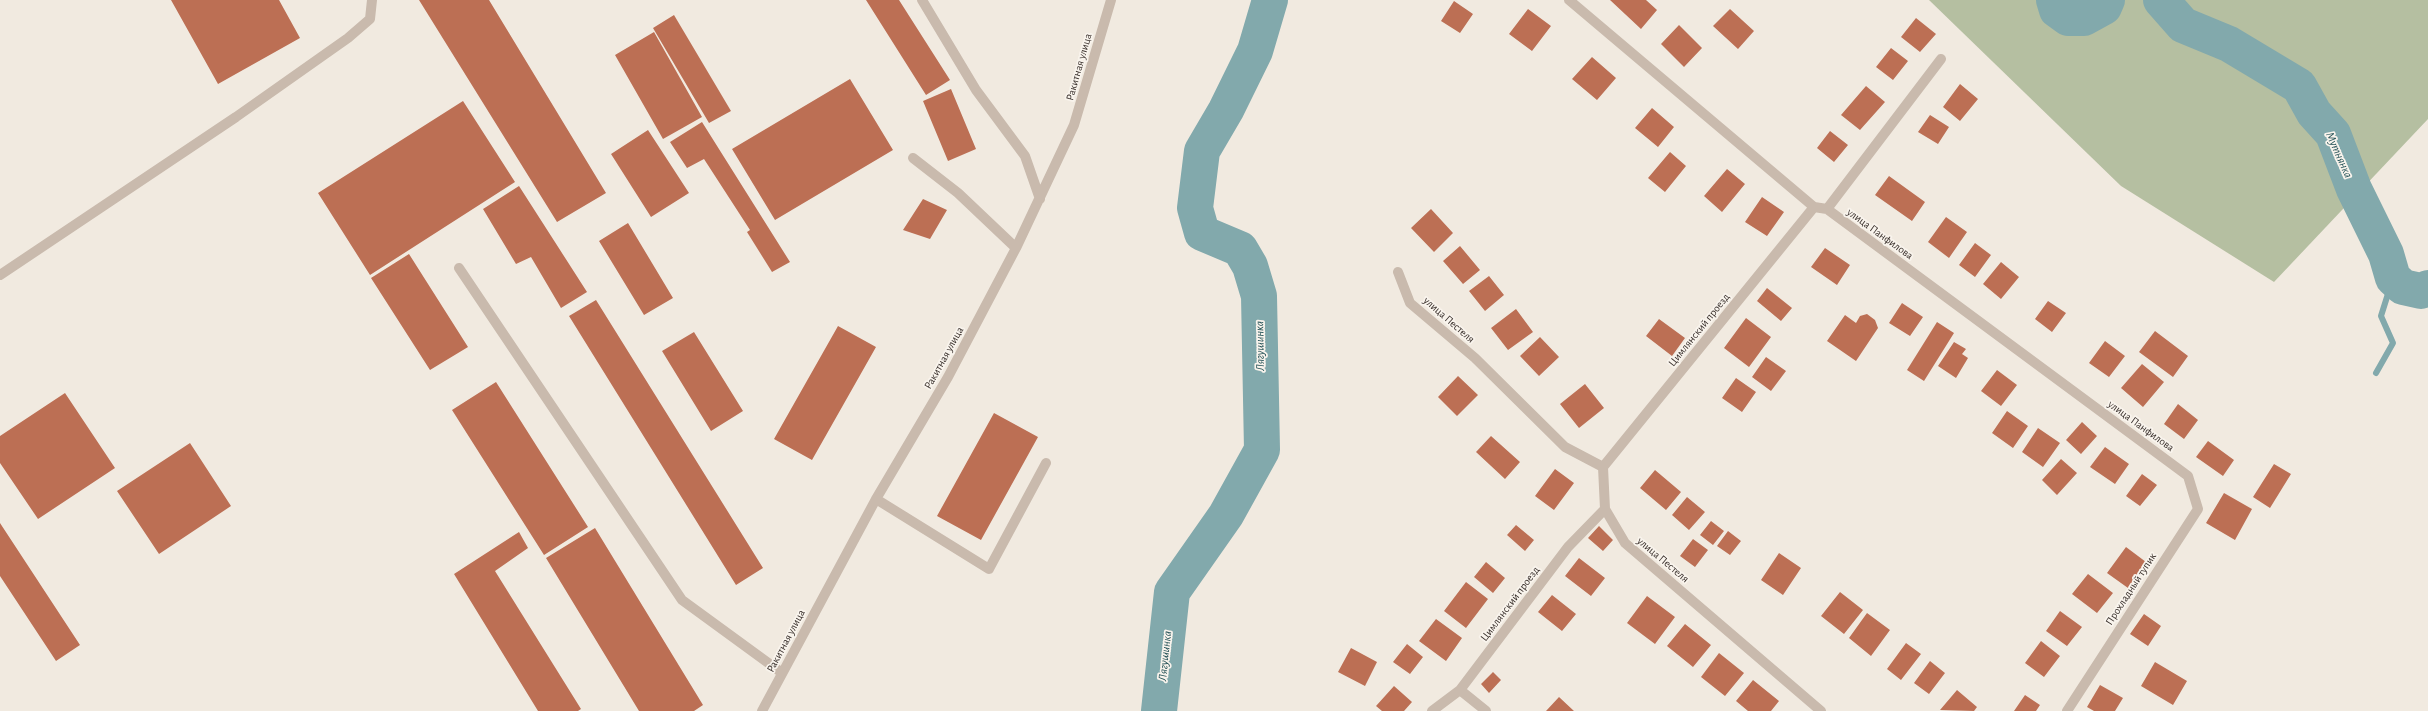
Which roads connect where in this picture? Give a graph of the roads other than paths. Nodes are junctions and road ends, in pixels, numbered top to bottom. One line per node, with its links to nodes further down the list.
1 (372, 0): 13 (street)
2 (922, 0): 7 (street)
3 (1110, 0): 7 (street, Ракитная улица)
4 (1569, 0): 8 (street)
5 (1941, 59): 9 (street)
6 (913, 158): 10 (street)
7 (1040, 199): 10 (street, Ракитная улица)
8 (1814, 207): 9 (street, улица Панфилова); 15 (street, Цимлянский проезд)
9 (1827, 209): 16 (street, улица Панфилова)
10 (1016, 248): 17 (street, Ракитная улица)
11 (459, 268): 19 (street)
12 (1398, 272): 15 (street, улица Пестеля)
13 (0, 275)
14 (1046, 463): 17 (street)
15 (1603, 467): 18 (street, улица Пестеля)
16 (2188, 476): 25 (street, Прохладный тупик)
17 (876, 499): 19 (street, Ракитная улица)
18 (1605, 510): 20 (street, Цимлянский проезд); 24 (street, улица Пестеля)
19 (782, 673): 21 (street, Ракитная улица)
20 (1460, 690): 22 (street, Цимлянский проезд); 23 (street)
21 (762, 711)
22 (1432, 711)
23 (1486, 711)
24 (1821, 711)
25 (2067, 711)

